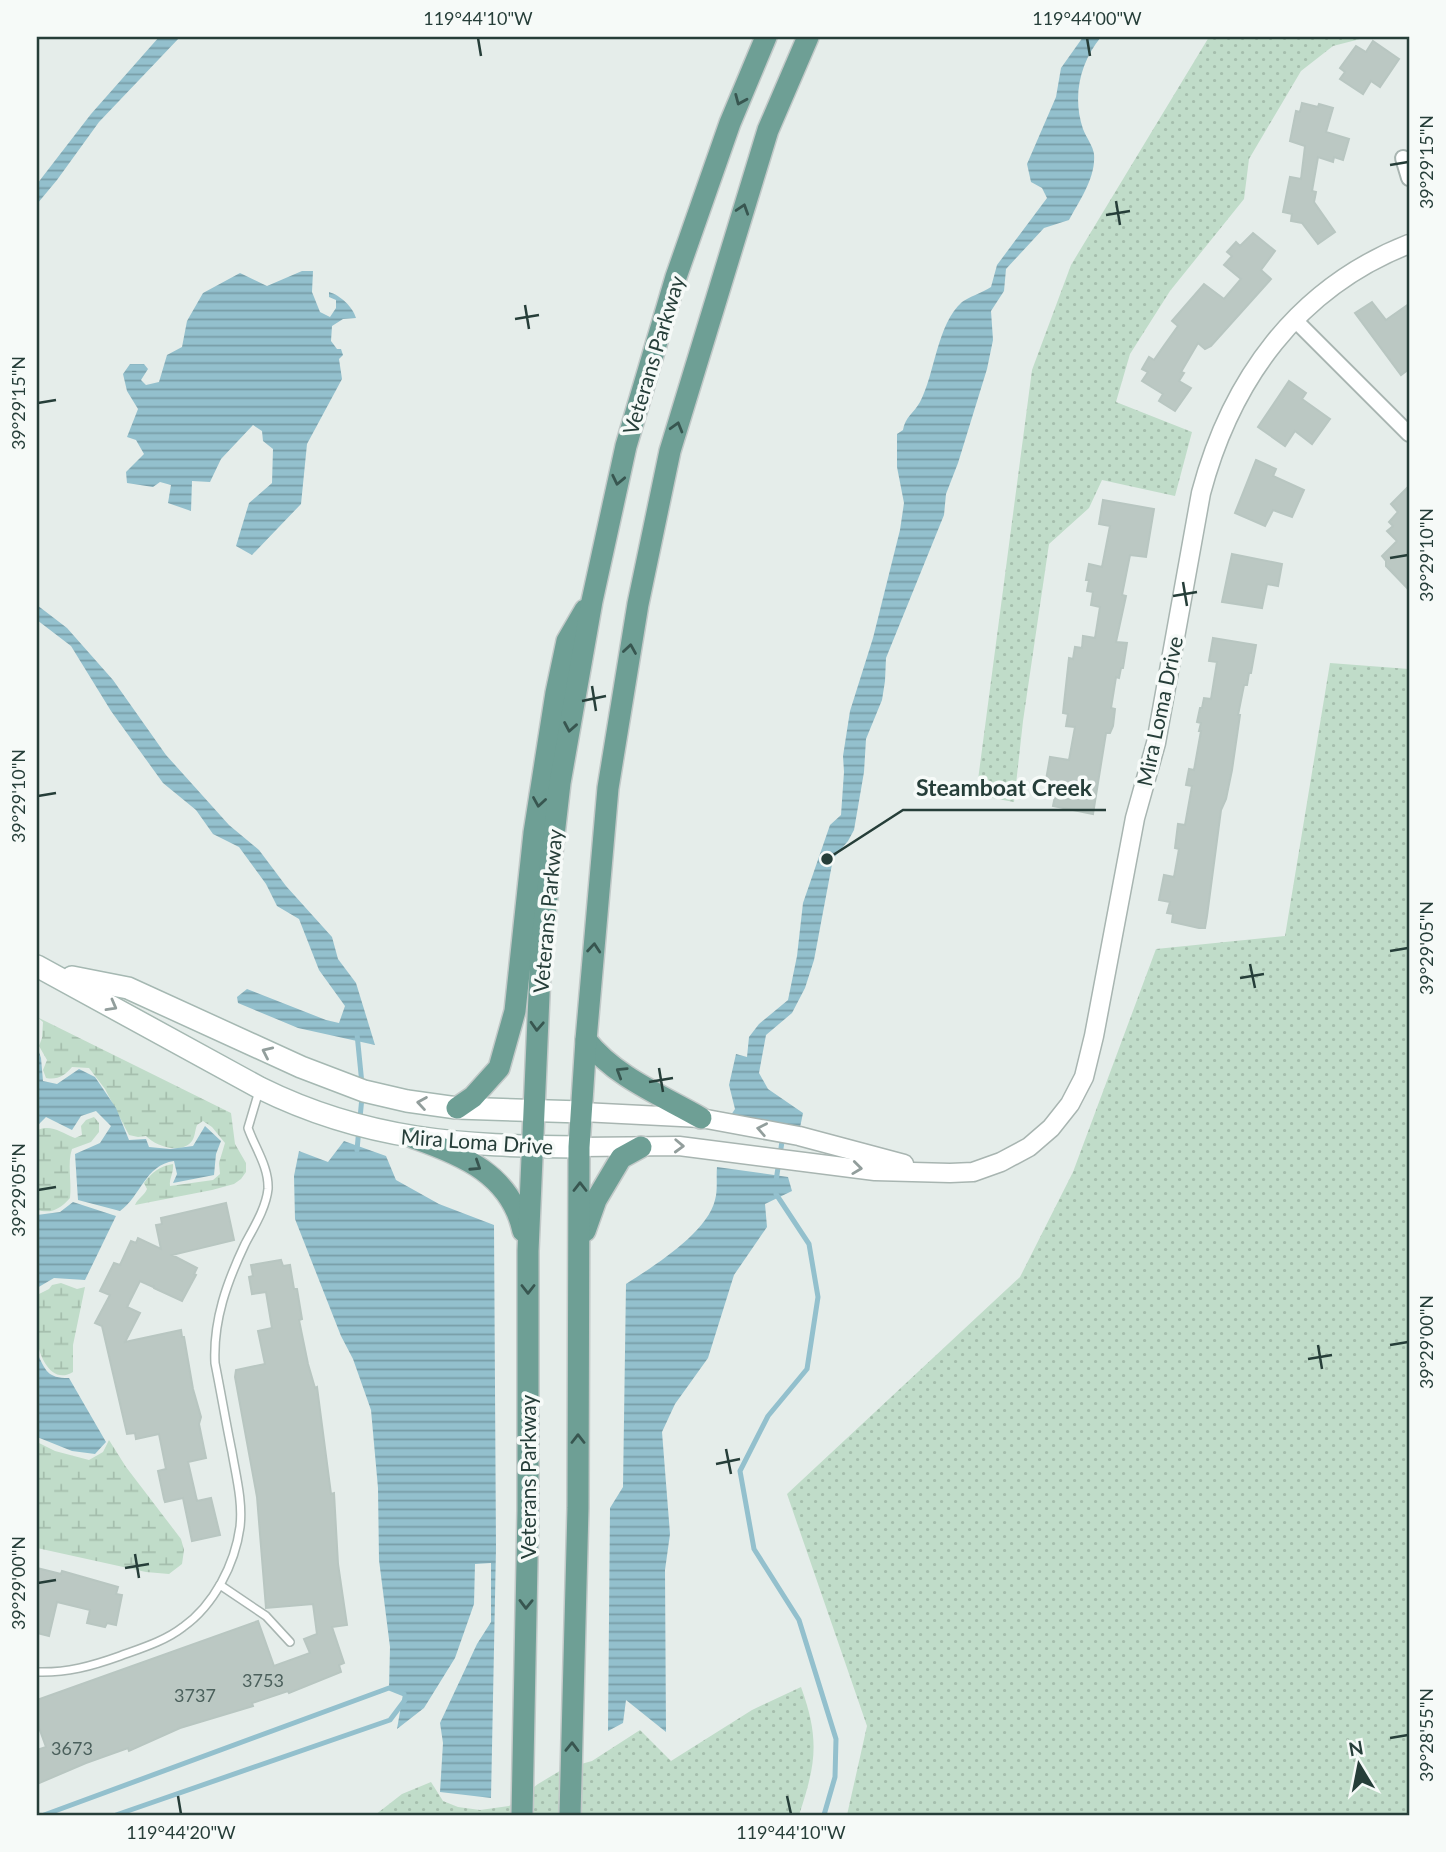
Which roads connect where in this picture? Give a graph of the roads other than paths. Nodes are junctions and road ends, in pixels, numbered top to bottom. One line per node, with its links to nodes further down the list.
1 (766, 37): 8 (main road, Veterans Parkway, one-way to 8)
2 (808, 37): 10 (main road, Veterans Parkway, one-way to 2)
3 (1402, 158): 4 (street)
4 (1409, 178)
5 (1409, 244): 6 (street, Mira Loma Drive)
6 (1294, 319): 7 (street); 20 (street, Mira Loma Drive)
7 (1409, 434)
8 (593, 596): 12 (main road, one-way to 12); 13 (main road, Veterans Parkway, one-way to 13)
9 (45, 970): 11 (main road, Mira Loma Drive, one-way to 11); 12 (main road, Mira Loma Drive, one-way to 9)
10 (586, 1040): 14 (main road, Veterans Parkway); 15 (main road, one-way to 10)
11 (260, 1088): 16 (main road, Mira Loma Drive); 23 (lane)
12 (457, 1108): 13 (main road, Mira Loma Drive)
13 (534, 1110): 14 (main road, Mira Loma Drive); 17 (main road, Veterans Parkway)
14 (582, 1112): 15 (street, Mira Loma Drive); 18 (main road, Veterans Parkway)
15 (701, 1118): 20 (street, Mira Loma Drive, one-way to 15)
16 (414, 1138): 17 (main road, Mira Loma Drive); 22 (main road, one-way to 22)
17 (532, 1147): 18 (main road, Mira Loma Drive); 22 (main road, Veterans Parkway)
18 (579, 1147): 19 (street, Mira Loma Drive); 21 (main road, Veterans Parkway, one-way to 18)
19 (641, 1147): 20 (street, Mira Loma Drive, one-way to 20); 21 (main road)
20 (938, 1173)
21 (580, 1247): 27 (main road, Veterans Parkway, one-way to 21)
22 (528, 1251): 26 (main road, Veterans Parkway, one-way to 26)
23 (220, 1585): 24 (lane); 25 (lane)
24 (290, 1643)
25 (37, 1672)
26 (522, 1815)
27 (570, 1815)

